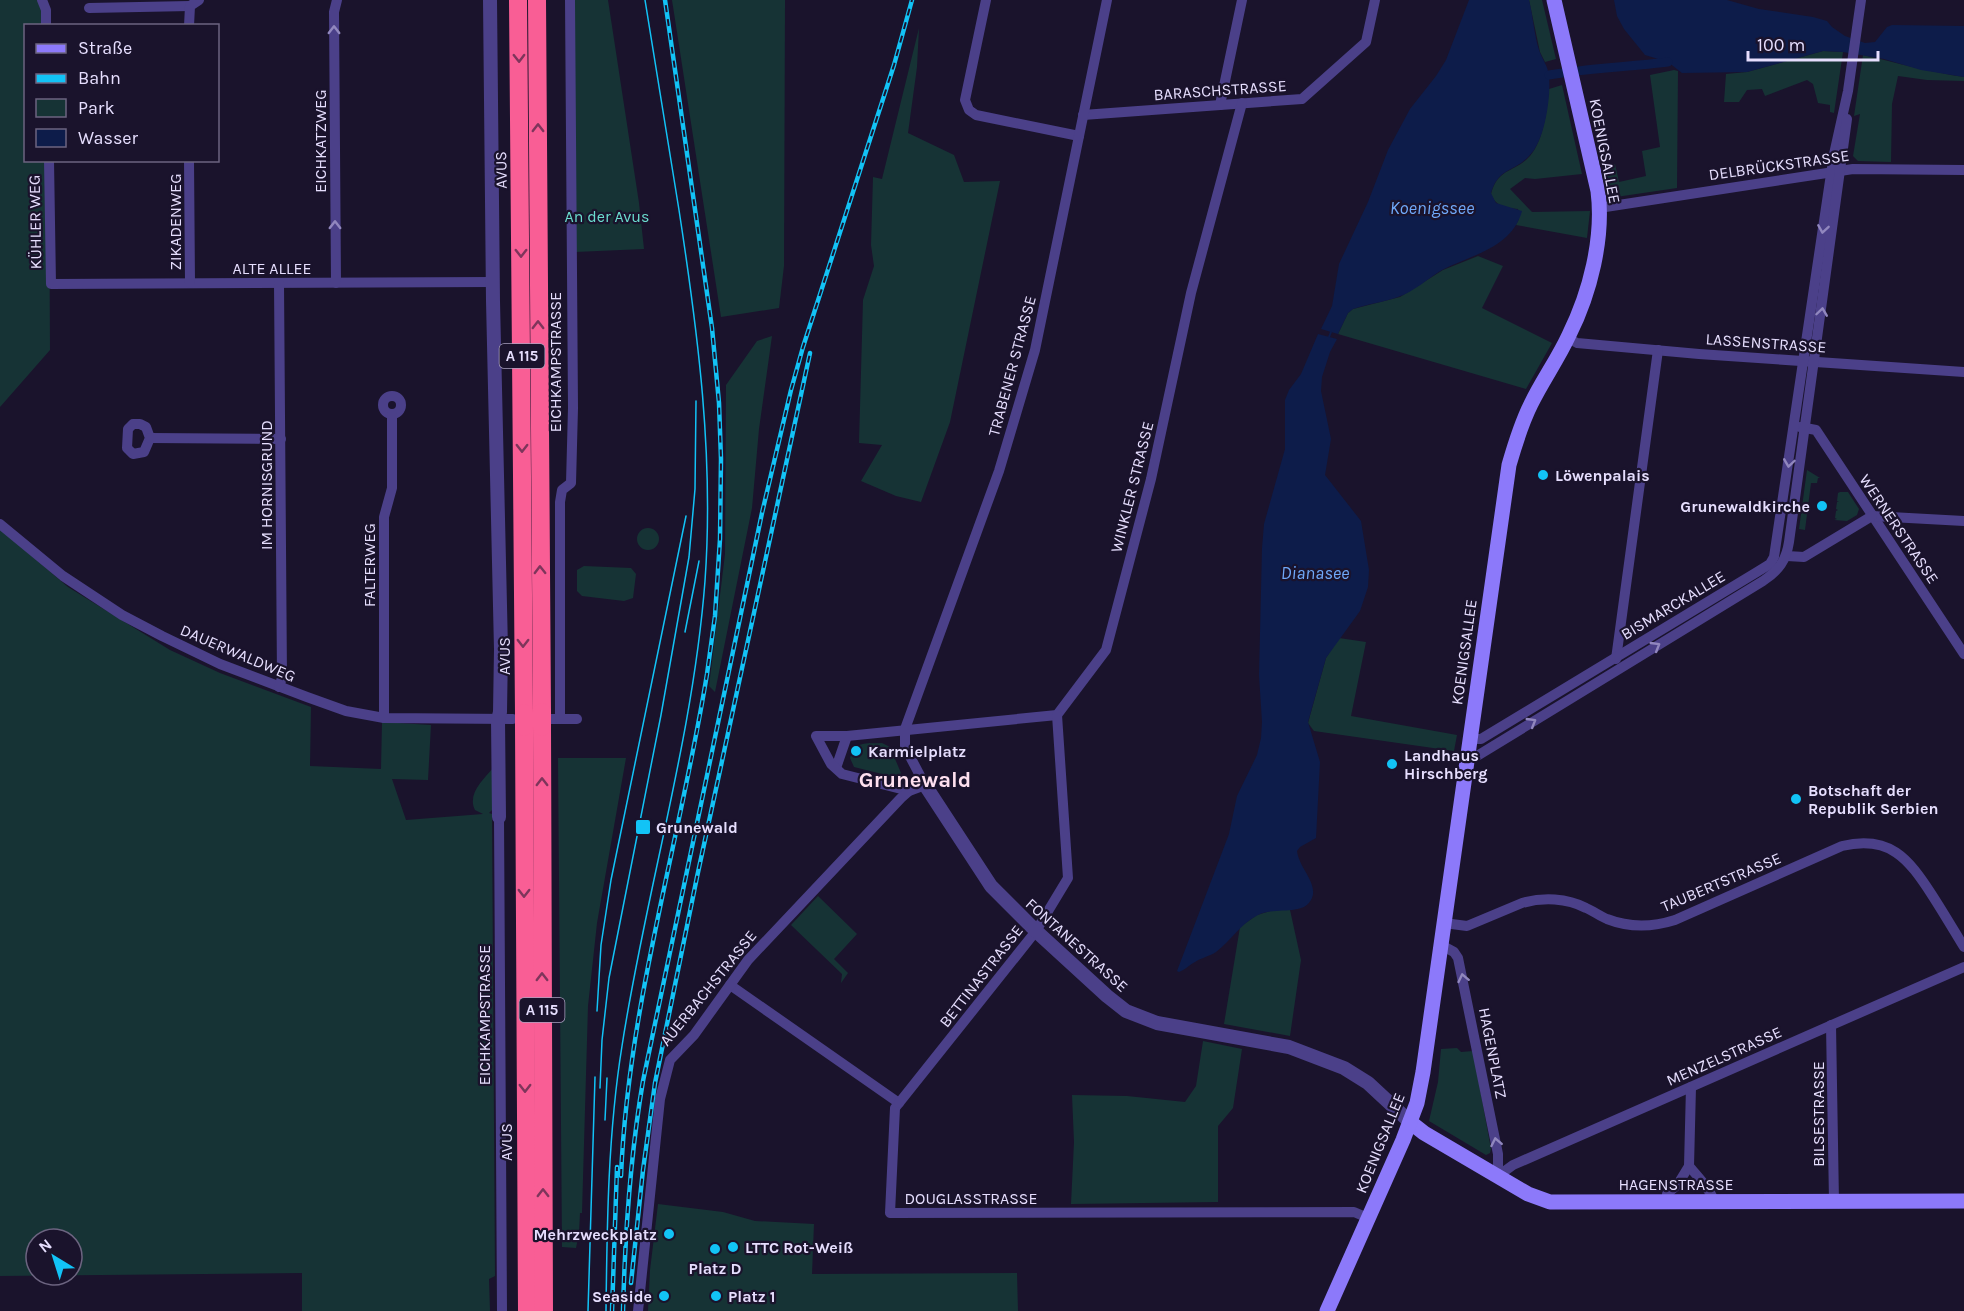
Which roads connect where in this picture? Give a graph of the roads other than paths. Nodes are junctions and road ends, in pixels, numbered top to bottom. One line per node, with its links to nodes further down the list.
1 (42, 0): 15 (street)
2 (337, 0): 28 (street, EICHKATZWEG, one-way to 2)
3 (490, 0): 26 (street, EICHKAMPSTRASSE)
4 (518, 0): 49 (highway, AVUS / A 115, one-way to 49)
5 (537, 0): 49 (highway, AVUS / A 115, one-way to 5)
6 (570, 0): 49 (street, EICHKAMPSTRASSE)
7 (986, 0): 20 (street)
8 (1107, 0): 19 (street, TRABENER STRASSE)
9 (1242, 0): 18 (street)
10 (1375, 0): 17 (street, BARASCHSTRASSE)
11 (1554, 0): 25 (main road, KOENIGSALLEE)
12 (1861, 0): 23 (street, BISMARCKALLEE)
13 (194, 3): 14 (street); 16 (street)
14 (89, 8)
15 (46, 24)
16 (189, 24)
17 (1242, 103): 18 (street, BARASCHSTRASSE); 47 (street, WINKLER STRASSE)
18 (1220, 105): 19 (street, BARASCHSTRASSE)
19 (1083, 116): 20 (street, TRABENER STRASSE)
20 (1079, 136): 52 (street, TRABENER STRASSE)
21 (49, 162): 29 (street, KÜHLER WEG)
22 (189, 162): 30 (street, ZIKADENWEG)
23 (1836, 170): 24 (street, DELBRÜCKSTRASSE); 25 (street, DELBRÜCKSTRASSE); 33 (street, BISMARCKALLEE, one-way to 33); 34 (street, BISMARCKALLEE, one-way to 23)
24 (1964, 170)
25 (1599, 208): 31 (main road, KOENIGSALLEE)
26 (493, 282): 28 (street, ALTE ALLEE); 51 (street, EICHKAMPSTRASSE)
27 (279, 283): 28 (street, ALTE ALLEE); 30 (street, ALTE ALLEE); 39 (street, IM HORNISGRUND)
28 (336, 283)
29 (51, 284): 30 (street, ALTE ALLEE)
30 (190, 284)
31 (1568, 338): 32 (street, LASSENSTRASSE); 54 (main road, KOENIGSALLEE)
32 (1658, 350): 33 (street, LASSENSTRASSE); 45 (street)
33 (1803, 361): 34 (street, LASSENSTRASSE); 37 (street, BISMARCKALLEE)
34 (1815, 361): 35 (street, LASSENSTRASSE); 37 (street, BISMARCKALLEE)
35 (1964, 372)
36 (392, 414): 48 (street, FALTERWEG)
37 (1799, 427): 40 (street, WERNERSTRASSE); 43 (street, BISMARCKALLEE); 45 (street, BISMARCKALLEE, one-way to 45)
38 (150, 438): 39 (street)
39 (281, 439): 46 (street, IM HORNISGRUND)
40 (1872, 516): 41 (street); 43 (street); 44 (street, WERNERSTRASSE)
41 (1964, 521)
42 (0, 524): 46 (street, DAUERWALDWEG)
43 (1786, 556): 45 (street, BISMARCKALLEE, one-way to 43)
44 (1964, 654)
45 (1618, 662): 54 (street, BISMARCKALLEE); 55 (street, BISMARCKALLEE, one-way to 45)
46 (279, 687): 48 (street, DAUERWALDWEG)
47 (1057, 715): 52 (street); 61 (street, BETTINASTRASSE)
48 (384, 718): 51 (street, DAUERWALDWEG)
49 (536, 719): 50 (street); 51 (street); 77 (highway, AVUS / A 115)
50 (577, 719)
51 (498, 720): 59 (street, EICHKAMPSTRASSE)
52 (905, 729): 53 (street); 57 (street, FONTANESTRASSE)
53 (848, 736): 56 (street); 56 (street)
54 (1471, 739): 55 (main road, KOENIGSALLEE)
55 (1468, 755): 60 (main road, KOENIGSALLEE)
56 (836, 768): 58 (street)
57 (926, 785): 58 (street, AUERBACHSTRASSE); 61 (street, FONTANESTRASSE)
58 (909, 791): 65 (street, AUERBACHSTRASSE)
59 (499, 817): 78 (street, EICHKAMPSTRASSE)
60 (1444, 923): 62 (main road, KOENIGSALLEE); 63 (street, TAUBERTSTRASSE)
61 (1035, 931): 68 (street, BETTINASTRASSE); 69 (street, FONTANESTRASSE)
62 (1442, 945): 69 (main road, KOENIGSALLEE); 71 (street, HAGENPLATZ, one-way to 62)
63 (1964, 947)
64 (1964, 967): 66 (street, MENZELSTRASSE)
65 (730, 985): 68 (street); 79 (street, AUERBACHSTRASSE)
66 (1831, 1025): 67 (street, MENZELSTRASSE); 73 (street, BILSESTRASSE)
67 (1691, 1087): 70 (street); 71 (street, MENZELSTRASSE)
68 (899, 1103): 76 (street, DOUGLASSTRASSE)
69 (1410, 1122): 71 (main road, HAGENSTRASSE); 76 (main road, KOENIGSALLEE)
70 (1689, 1166): 72 (street); 75 (street)
71 (1498, 1176): 75 (main road, HAGENSTRASSE)
72 (1714, 1202): 73 (main road, HAGENSTRASSE); 75 (main road, HAGENSTRASSE)
73 (1834, 1202): 74 (main road, HAGENSTRASSE)
74 (1964, 1202)
75 (1667, 1203)
76 (1368, 1218): 80 (main road, KOENIGSALLEE)
77 (535, 1303)
78 (502, 1311)
79 (638, 1311)
80 (1327, 1311)

